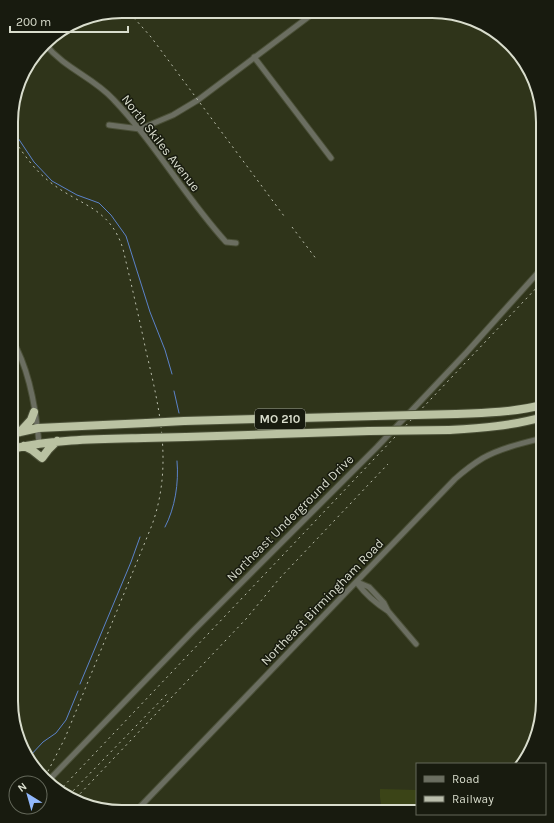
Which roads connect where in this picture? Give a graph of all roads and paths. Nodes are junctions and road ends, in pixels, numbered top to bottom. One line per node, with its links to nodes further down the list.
1 (307, 18): 3 (street)
2 (48, 48): 5 (street, North Skiles Avenue)
3 (254, 56): 5 (street); 6 (street)
4 (109, 125): 5 (street)
5 (140, 129): 7 (street, North Skiles Avenue)
6 (331, 158)
7 (236, 243)
8 (536, 275): 22 (street, Northeast Underground Drive)
9 (18, 352): 11 (street)
10 (536, 407): 13 (highway, MO 210, bridge)
11 (34, 412): 13 (street); 14 (highway)
12 (536, 419): 16 (highway, MO 210, bridge)
13 (38, 428): 14 (highway, MO 210); 17 (street)
14 (20, 432)
15 (536, 440): 20 (street, Northeast Birmingham Road)
16 (58, 441): 17 (highway, MO 210); 18 (highway)
17 (39, 443): 18 (highway, MO 210)
18 (24, 446): 19 (highway, MO 210)
19 (18, 447)
20 (357, 582): 21 (street); 23 (street, Northeast Birmingham Road)
21 (416, 644)
22 (51, 778)
23 (142, 805)

